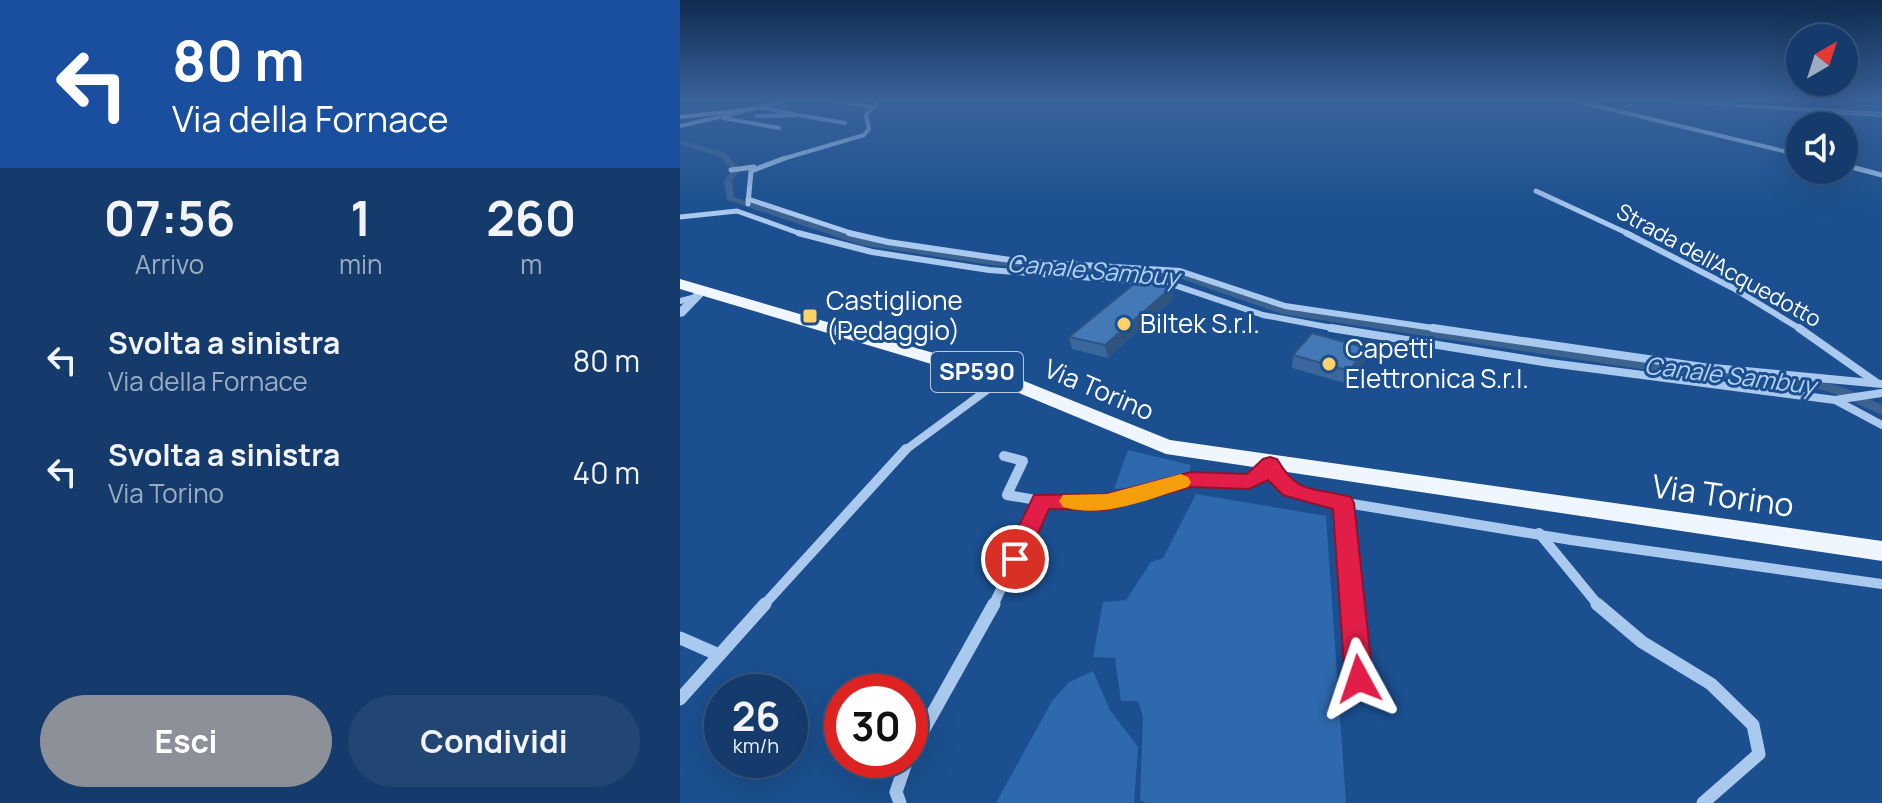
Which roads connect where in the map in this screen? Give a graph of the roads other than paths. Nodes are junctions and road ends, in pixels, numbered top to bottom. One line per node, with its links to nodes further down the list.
1 (852, 138): 4 (street)
2 (1731, 138): 3 (street)
3 (1786, 152)
4 (759, 166): 6 (street); 9 (street)
5 (1858, 169): 7 (street)
6 (731, 170)
7 (1882, 175)
8 (1536, 191): 16 (street, Strada dell'Acquedotto)
9 (748, 206): 10 (street); 16 (street); 18 (street)
10 (680, 217)
11 (680, 284): 12 (main road, Via Torino / SP590)
12 (700, 294): 13 (street); 14 (street); 15 (main road, Via Torino / SP590)
13 (680, 301)
14 (680, 314)
15 (1002, 379): 21 (main road, Via Torino / SP590); 28 (street)
16 (1880, 384)
17 (1882, 393): 18 (street)
18 (1835, 400): 19 (street)
19 (1882, 425)
20 (1004, 456): 22 (street)
21 (1270, 464): 22 (street); 23 (street); 25 (main road, Via Torino / SP590)
22 (1042, 501): 31 (street)
23 (1343, 503): 24 (street); 29 (street)
24 (1539, 533): 26 (street); 34 (street)
25 (1882, 551)
26 (1882, 584)
27 (680, 638): 28 (street)
28 (719, 655): 30 (street)
29 (1359, 679)
30 (680, 699)
31 (928, 717)
32 (901, 778): 33 (street)
33 (900, 803)
34 (1703, 803)

